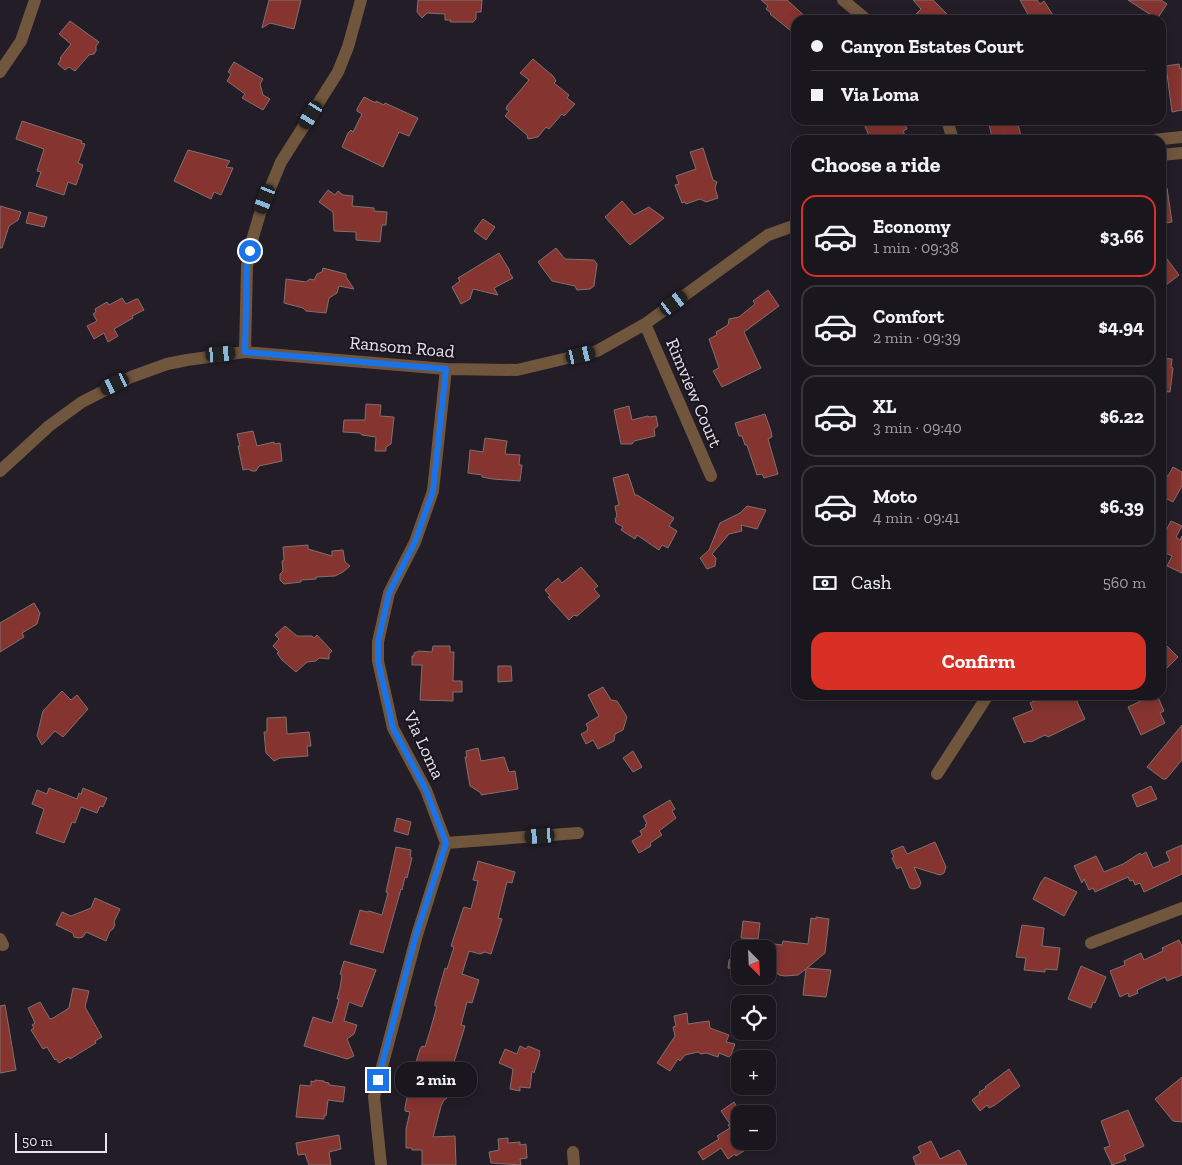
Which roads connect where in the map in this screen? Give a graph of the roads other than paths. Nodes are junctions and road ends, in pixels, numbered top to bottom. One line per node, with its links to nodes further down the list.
1 (35, 0): 5 (street)
2 (361, 0): 12 (street)
3 (843, 0): 4 (street)
4 (862, 15)
5 (0, 72)
6 (1182, 137): 7 (street)
7 (1166, 139)
8 (1182, 153): 9 (street)
9 (1166, 155)
10 (791, 226): 11 (street, Ransom Road)
11 (646, 324): 13 (street, Ransom Road); 15 (street, Rimview Court)
12 (245, 352): 13 (street, Ransom Road); 14 (street, Ransom Road)
13 (446, 369): 19 (street, Via Loma)
14 (0, 471)
15 (711, 476)
16 (985, 700): 17 (street)
17 (937, 774)
18 (578, 833): 19 (street)
19 (446, 843): 23 (street)
20 (1182, 908): 21 (street)
21 (1092, 943)
22 (573, 1152): 24 (street)
23 (381, 1165)
24 (574, 1165)

